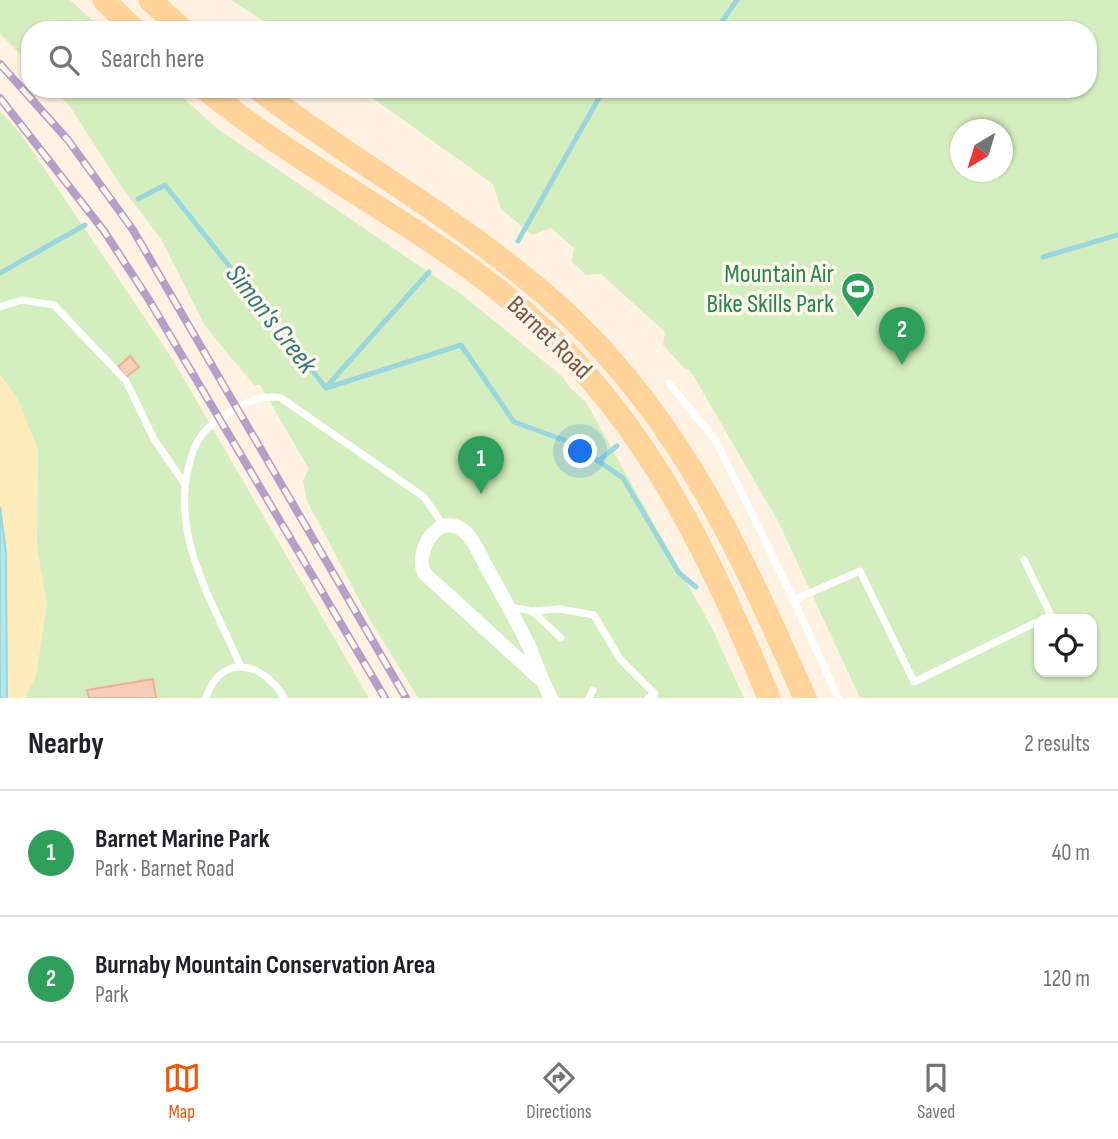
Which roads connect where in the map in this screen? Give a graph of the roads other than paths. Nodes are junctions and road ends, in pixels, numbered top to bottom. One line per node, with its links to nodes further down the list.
1 (104, 0): 3 (main road)
2 (150, 0): 4 (main road)
3 (126, 21)
4 (173, 21)
5 (217, 98): 26 (main road, Barnet Road)
6 (271, 98): 27 (main road, Barnet Road)
7 (0, 307): 9 (lane)
8 (669, 383): 12 (lane)
9 (184, 483): 10 (lane); 18 (lane)
10 (444, 527): 13 (street); 19 (street)
11 (1024, 561): 15 (lane)
12 (794, 600): 16 (lane); 28 (lane)
13 (510, 607): 14 (lane); 19 (street)
14 (532, 611): 17 (lane); 21 (lane)
15 (1050, 614)
16 (1034, 623)
17 (561, 638)
18 (241, 667): 22 (lane); 23 (lane)
19 (538, 677): 24 (street)
20 (593, 690): 25 (lane)
21 (651, 696)
22 (206, 698)
23 (285, 698)
24 (551, 698)
25 (589, 698)
26 (769, 698)
27 (805, 698)
28 (838, 698)

